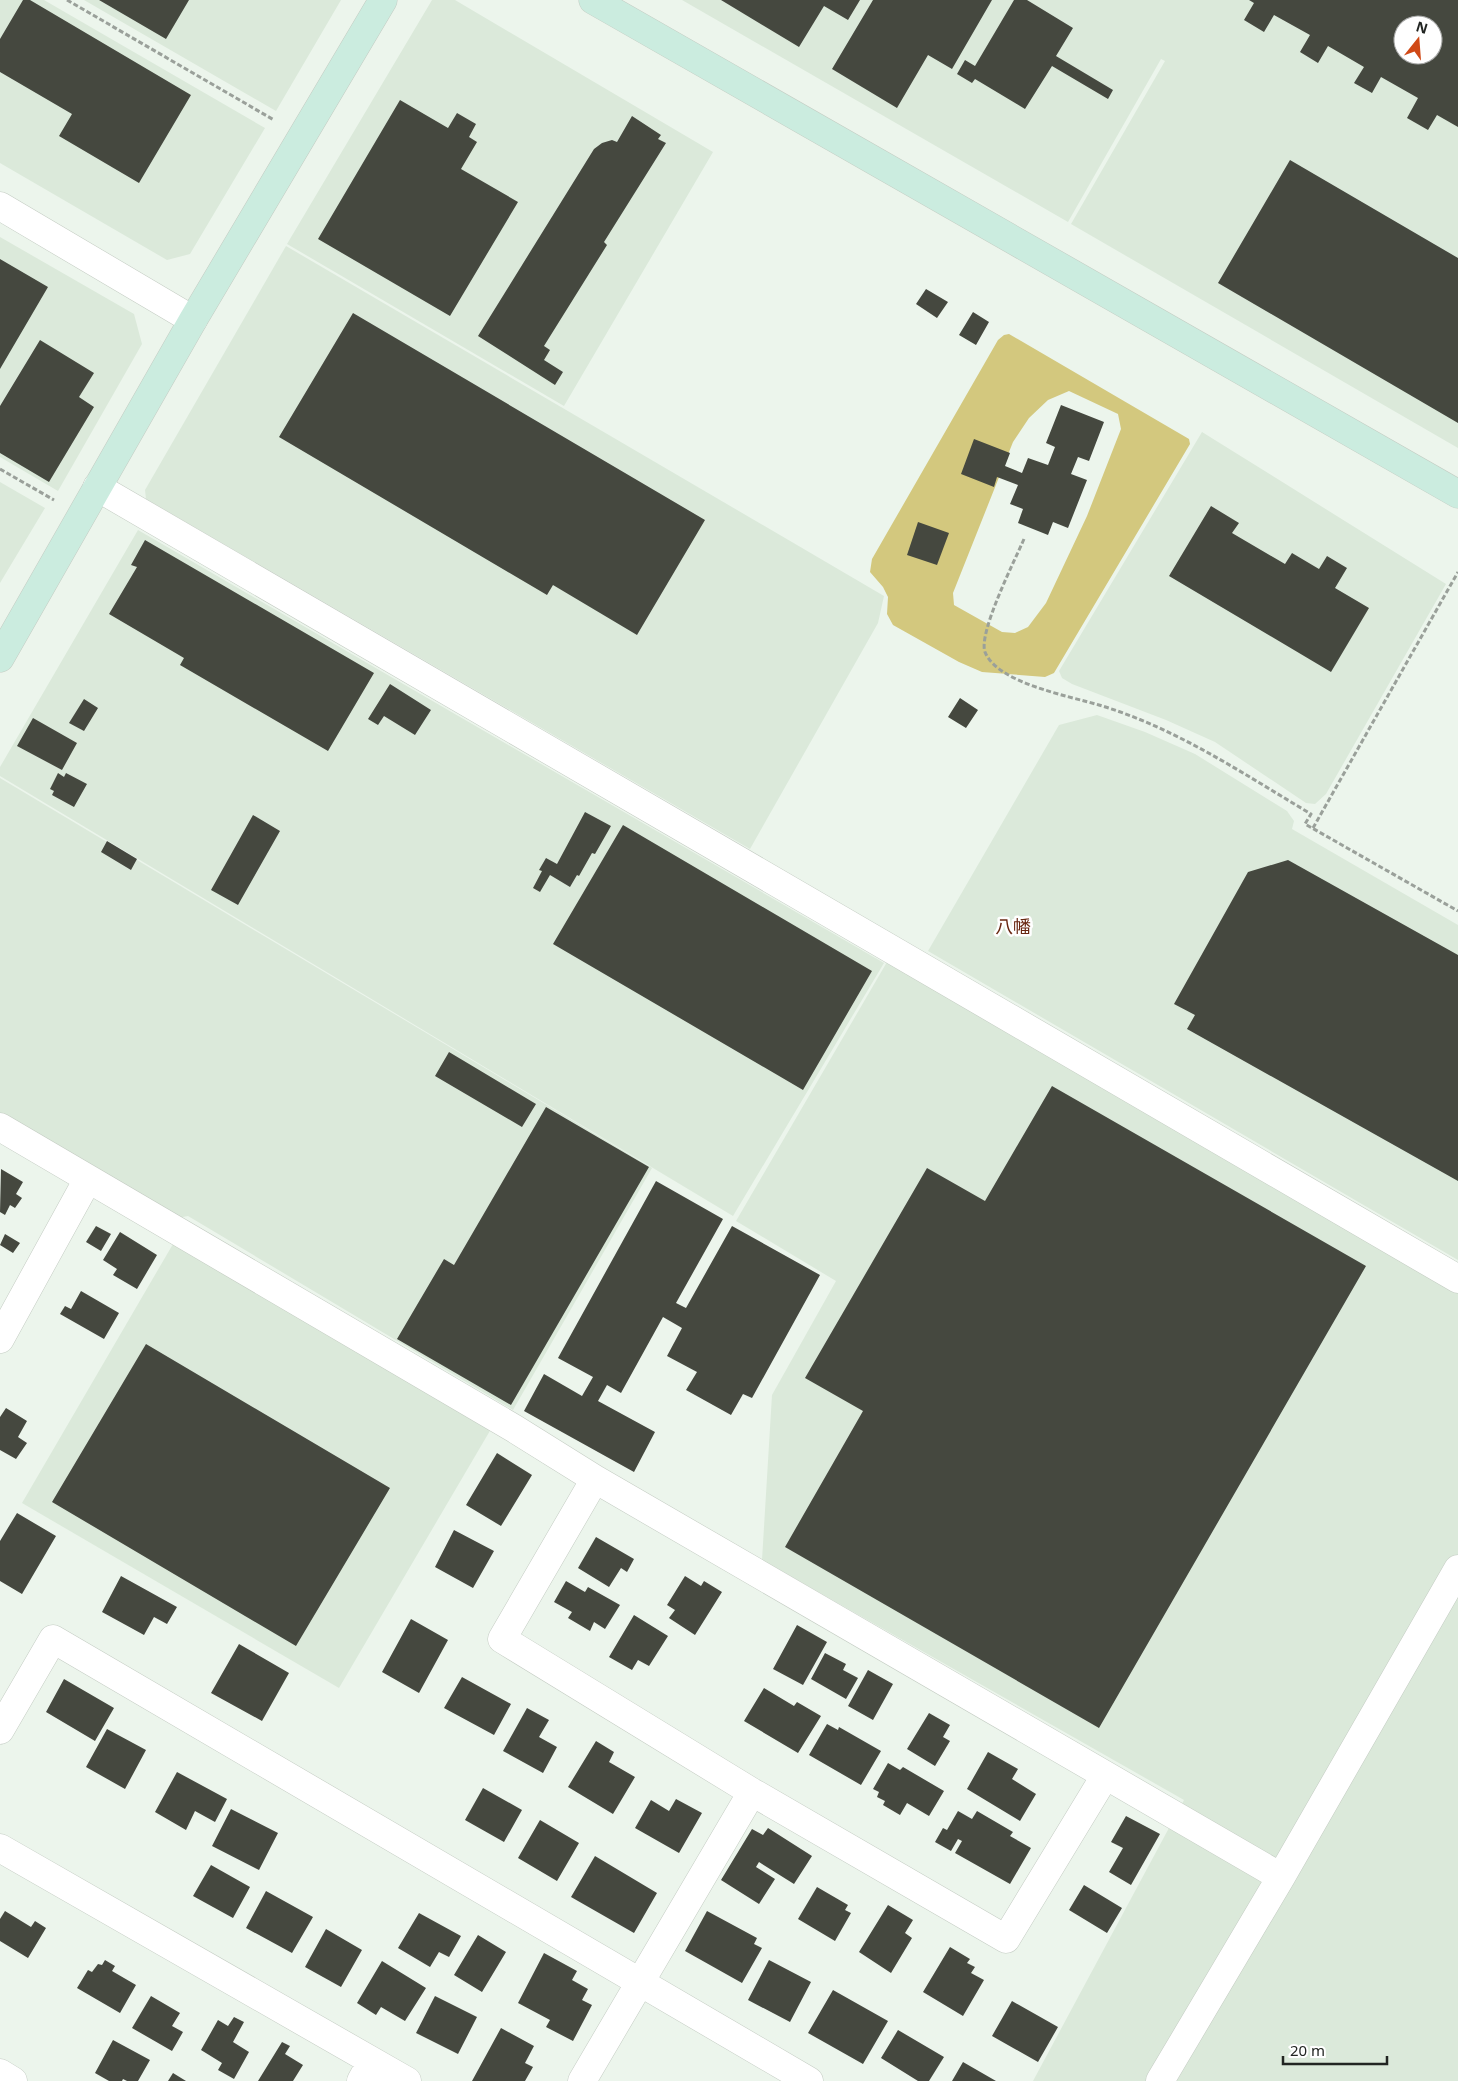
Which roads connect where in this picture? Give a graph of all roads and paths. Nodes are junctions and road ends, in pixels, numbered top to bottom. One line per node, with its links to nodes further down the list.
1 (67, 0): 4 (path)
2 (383, 0): 4 (street)
3 (593, 0): 9 (street)
4 (303, 136): 6 (street)
5 (0, 206): 6 (street)
6 (193, 320): 8 (street)
7 (0, 468): 10 (path)
8 (97, 487): 10 (street); 18 (street)
9 (1458, 494)
10 (81, 515): 13 (street)
11 (1024, 539): 14 (path)
12 (1458, 572): 14 (path)
13 (0, 658)
14 (1313, 828): 15 (path)
15 (1458, 911)
16 (0, 1127): 17 (street)
17 (88, 1179): 19 (street); 20 (street)
18 (1458, 1279)
19 (0, 1339)
20 (595, 1479): 23 (street); 24 (street)
21 (1458, 1569): 26 (street)
22 (0, 1730): 27 (street)
23 (1106, 1776): 24 (street); 26 (street)
24 (752, 1792): 27 (street)
25 (0, 1848): 28 (street)
26 (1281, 1878): 34 (street)
27 (639, 1982): 32 (street); 33 (street)
28 (367, 2071): 31 (street)
29 (0, 2074): 30 (street)
30 (13, 2081)
31 (407, 2081)
32 (582, 2081)
33 (809, 2081)
34 (1160, 2081)

